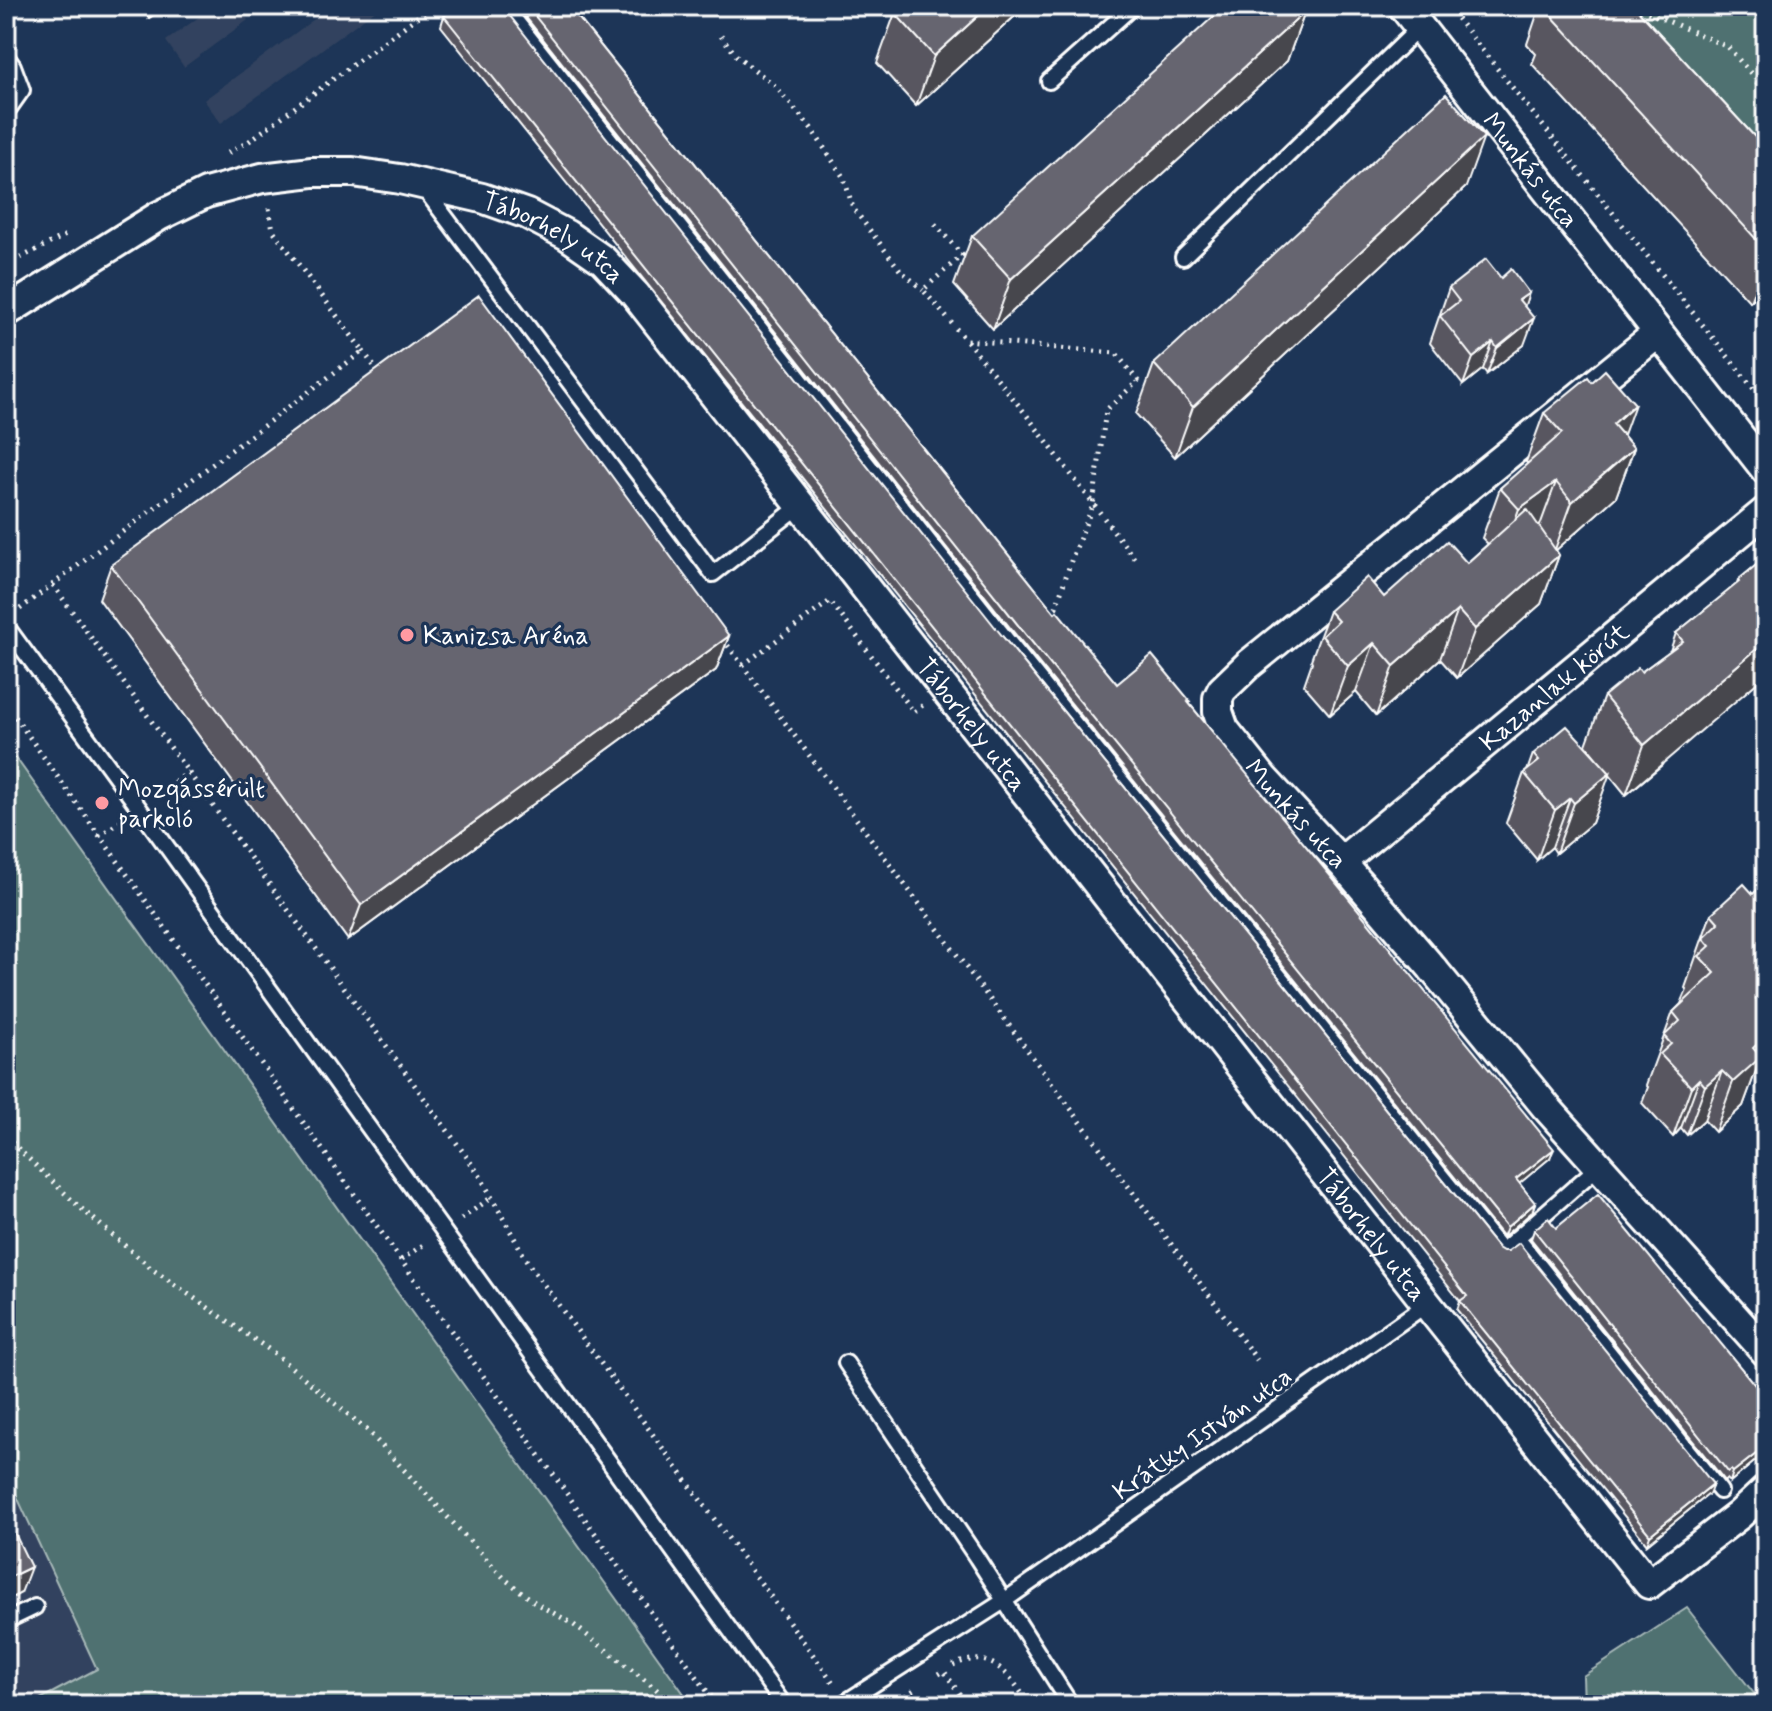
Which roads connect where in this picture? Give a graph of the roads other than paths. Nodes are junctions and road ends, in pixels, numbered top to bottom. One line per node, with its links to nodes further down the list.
1 (504, 6): 17 (lane)
2 (1133, 6): 5 (lane)
3 (1412, 17): 8 (lane); 10 (street, Munkás utca)
4 (6, 56): 6 (lane)
5 (1049, 81)
6 (6, 110)
7 (421, 184): 9 (street, Táborhely utca); 12 (street, Táborhely utca); 12 (lane)
8 (1183, 257)
9 (6, 312)
10 (1658, 333): 11 (street, Munkás utca); 15 (street, Munkás utca)
11 (1766, 470)
12 (801, 505): 18 (street, Táborhely utca)
13 (1766, 511): 15 (street, Kazanlak körút)
14 (6, 626): 27 (lane)
15 (1341, 862): 16 (street, Munkás utca)
16 (1599, 1166): 17 (lane); 19 (street, Munkás utca)
17 (1517, 1238): 22 (lane)
18 (1427, 1304): 21 (street, Táborhely utca); 23 (lane, Krátky István utca)
19 (1766, 1352)
20 (846, 1363): 23 (lane)
21 (1766, 1490)
22 (1720, 1491)
23 (1004, 1601): 26 (lane, Krátky István utca); 28 (lane)
24 (35, 1607): 25 (lane)
25 (6, 1621)
26 (844, 1703)
27 (784, 1705)
28 (1071, 1705)

